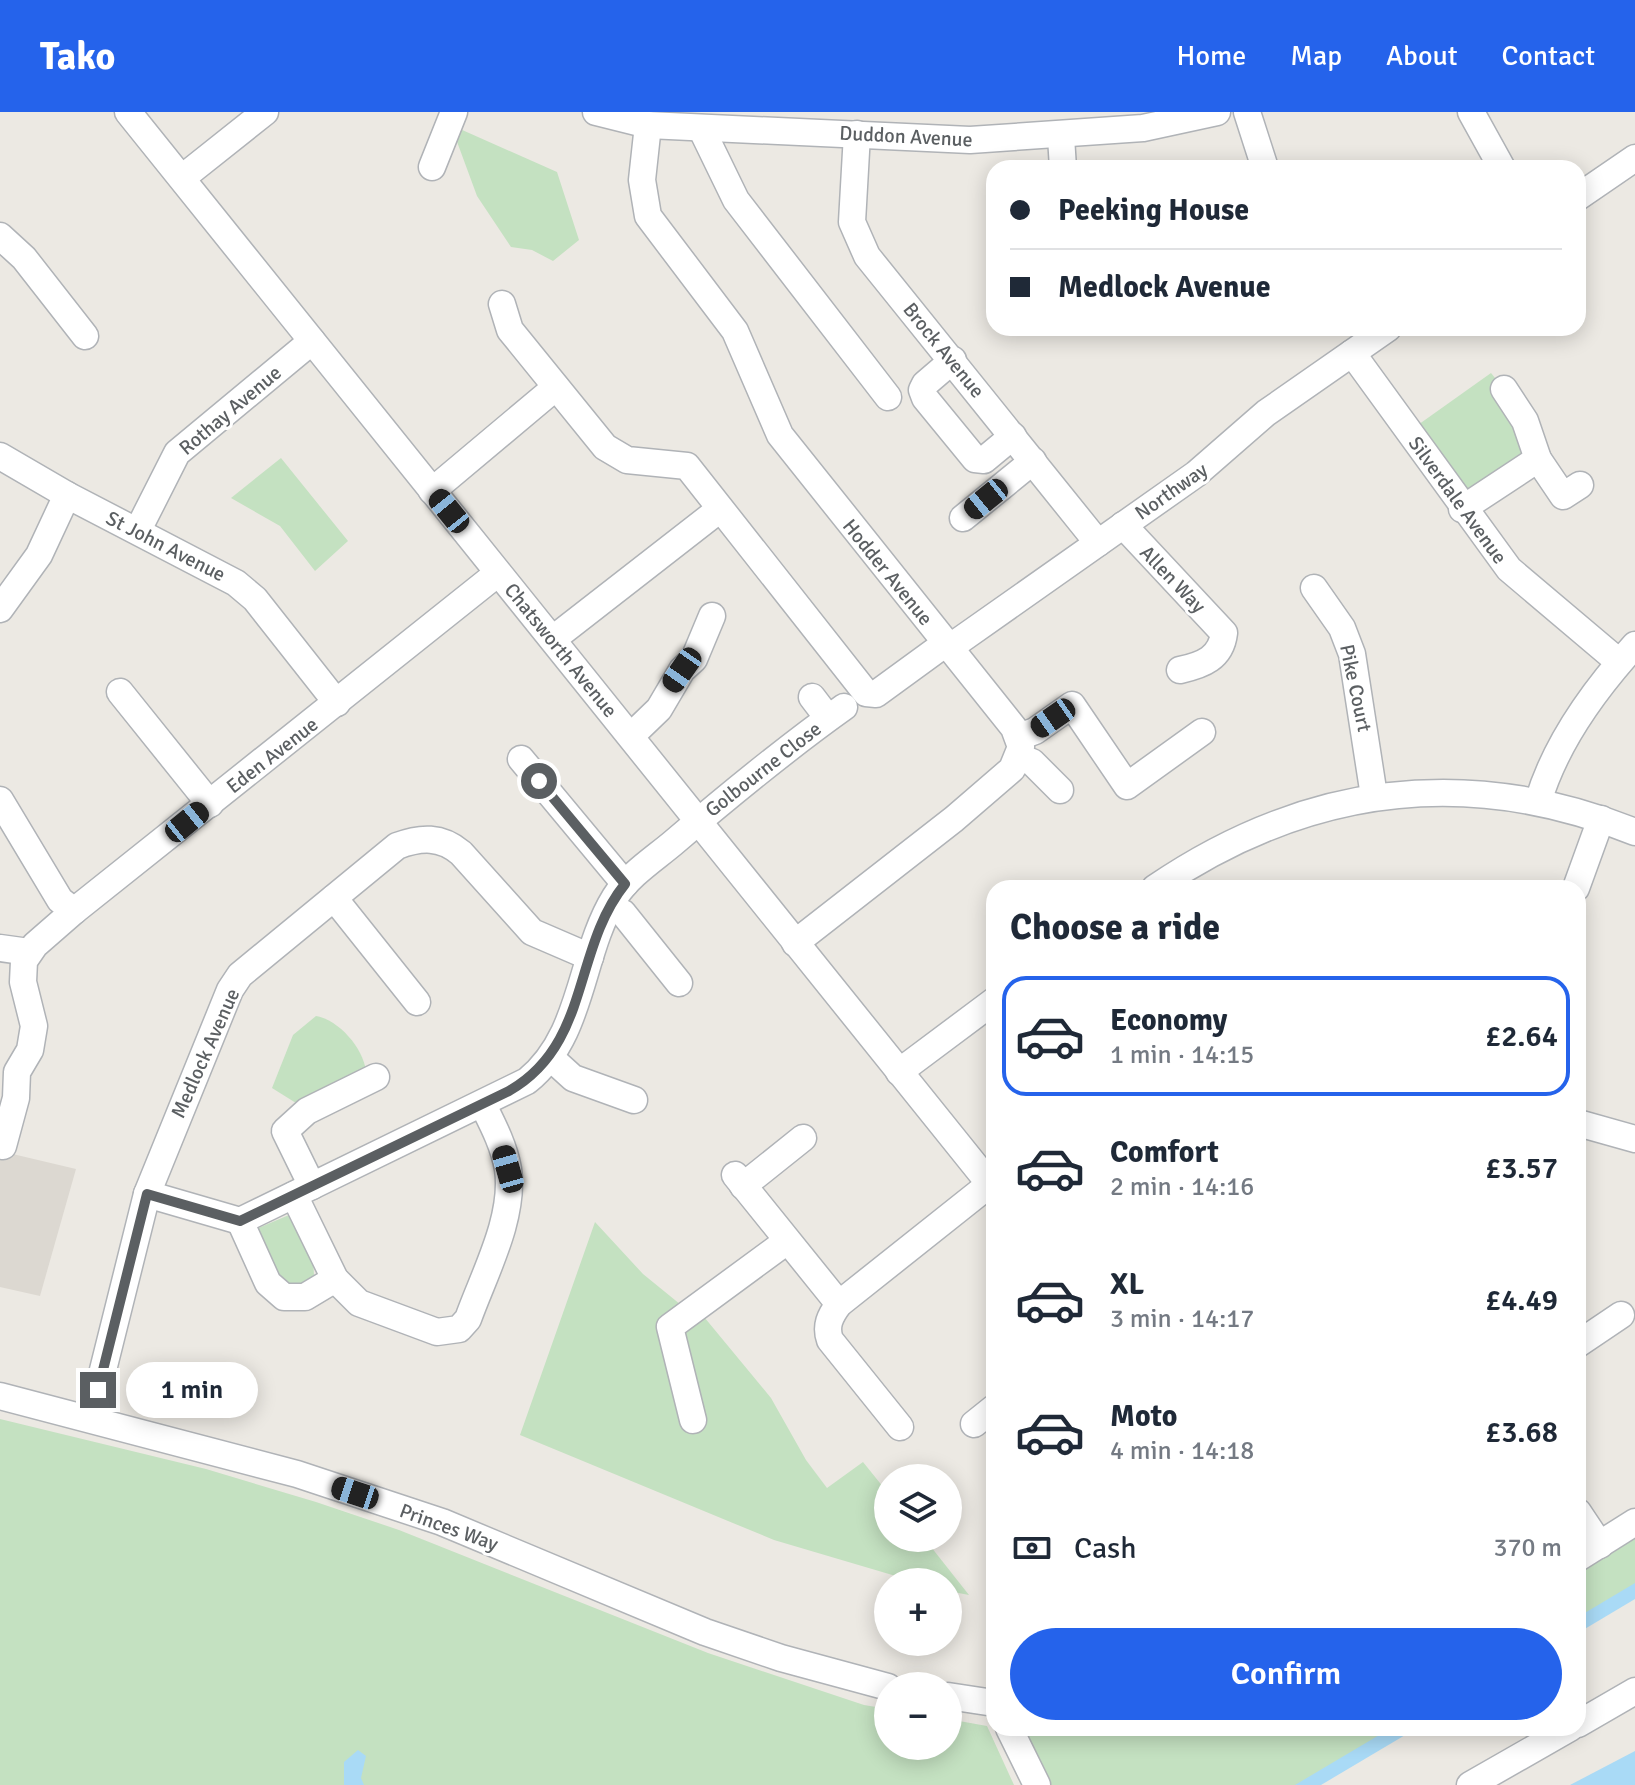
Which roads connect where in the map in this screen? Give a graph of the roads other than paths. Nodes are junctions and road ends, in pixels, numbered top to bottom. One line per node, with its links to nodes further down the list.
1 (128, 112): 19 (street, Chatsworth Avenue)
2 (265, 112): 19 (street)
3 (454, 112): 18 (street)
4 (596, 112): 8 (street, Duddon Avenue)
5 (1217, 112): 13 (street, Duddon Avenue)
6 (1247, 112): 16 (street)
7 (1471, 112): 17 (street)
8 (664, 121): 11 (street, Duddon Avenue); 49 (street, Hodder Avenue)
9 (786, 121): 11 (street, Duddon Avenue); 12 (street, Duddon Avenue)
10 (904, 124): 12 (street, Duddon Avenue); 13 (street, Duddon Avenue)
11 (701, 128): 30 (street)
12 (857, 134): 27 (street, Brock Avenue)
13 (1061, 137): 15 (street)
14 (1635, 158): 20 (street)
15 (1062, 160)
16 (1262, 160)
17 (1498, 160)
18 (432, 167)
19 (182, 178): 25 (street, Chatsworth Avenue)
20 (1586, 192)
21 (3, 245): 23 (street)
22 (502, 304): 28 (street)
23 (85, 336)
24 (1376, 336): 26 (street, Northway)
25 (312, 341): 36 (street, Chatsworth Avenue); 42 (street, Rothay Avenue)
26 (1352, 353): 39 (street, Silverdale Avenue); 41 (street, Northway)
27 (953, 360): 31 (street, Brock Avenue); 31 (street)
28 (556, 387): 36 (street); 38 (street, Northway)
29 (1504, 389): 33 (street)
30 (888, 397)
31 (1013, 436): 34 (street, Brock Avenue)
32 (0, 456): 37 (street, St John Avenue)
33 (1538, 459): 35 (street); 39 (street)
34 (1033, 461): 40 (street); 43 (street, Brock Avenue)
35 (1580, 485)
36 (432, 491): 44 (street, Chatsworth Avenue)
37 (67, 495): 42 (street, St John Avenue); 46 (street)
38 (720, 509): 48 (street); 49 (street, Northway)
39 (1462, 509): 50 (street, Silverdale Avenue)
40 (963, 518)
41 (1123, 525): 43 (street, Northway); 51 (street, Allen Way)
42 (138, 530): 53 (street, St John Avenue)
43 (1098, 543): 49 (street, Northway)
44 (498, 573): 48 (street, Chatsworth Avenue); 53 (street, Eden Avenue)
45 (1314, 588): 60 (street, Pike Court)
46 (0, 609)
47 (712, 616): 56 (street)
48 (553, 639): 56 (street, Chatsworth Avenue)
49 (948, 646): 57 (street, Hodder Avenue)
50 (1627, 653): 62 (street)
51 (1180, 670)
52 (120, 692): 63 (street)
53 (337, 703): 63 (street, Eden Avenue)
54 (828, 707): 65 (street, Golbourne Close)
55 (1202, 732): 57 (street)
56 (631, 736): 65 (street, Chatsworth Avenue)
57 (1019, 747): 59 (street, Hodder Avenue); 73 (street)
58 (521, 759): 69 (street)
59 (1060, 790)
60 (1374, 796): 62 (street); 67 (street)
61 (0, 800): 72 (street)
62 (1538, 802): 64 (street)
63 (210, 804): 72 (street, Eden Avenue)
64 (1601, 819): 66 (street); 68 (street)
65 (699, 821): 69 (street, Golbourne Close); 73 (street, Chatsworth Avenue)
66 (1635, 832)
67 (1168, 880)
68 (1579, 880)
69 (625, 884): 71 (street, Golbourne Close)
70 (334, 898): 76 (street, Medlock Avenue); 78 (street); 93 (street, Medlock Avenue)
71 (610, 907): 76 (street, Golbourne Close); 77 (street)
72 (74, 911): 75 (street, Eden Avenue)
73 (795, 943): 82 (street, Chatsworth Avenue)
74 (0, 948): 75 (street)
75 (29, 952): 81 (street)
76 (590, 957): 80 (street, Golbourne Close)
77 (679, 983)
78 (417, 1002)
79 (986, 1007): 82 (street)
80 (551, 1058): 84 (street); 85 (street)
81 (8, 1070): 89 (street)
82 (899, 1072): 90 (street, Chatsworth Avenue)
83 (376, 1077): 91 (street)
84 (634, 1100)
85 (483, 1105): 91 (street); 96 (street)
86 (1586, 1125): 88 (street)
87 (803, 1138): 95 (street)
88 (1635, 1139)
89 (3, 1146)
90 (986, 1179)
91 (303, 1190): 94 (street); 96 (street)
92 (986, 1191): 97 (street)
93 (147, 1194): 94 (street); 101 (street, Medlock Avenue)
94 (240, 1221): 96 (street)
95 (787, 1241): 97 (street); 102 (street)
96 (335, 1279)
97 (839, 1304): 103 (street)
98 (1621, 1315): 99 (street)
99 (1586, 1339)
100 (0, 1396): 101 (street, Princes Way)
101 (91, 1418): 106 (street, Princes Way)
102 (693, 1420)
103 (900, 1427)
104 (1635, 1522): 105 (street)
105 (1589, 1552)
106 (874, 1683)
107 (1635, 1691): 110 (street)
108 (962, 1698): 109 (street)
109 (986, 1702)
110 (1586, 1719)
111 (1013, 1736): 113 (street)
112 (1556, 1736): 114 (street)
113 (1037, 1785)
114 (1470, 1785)

